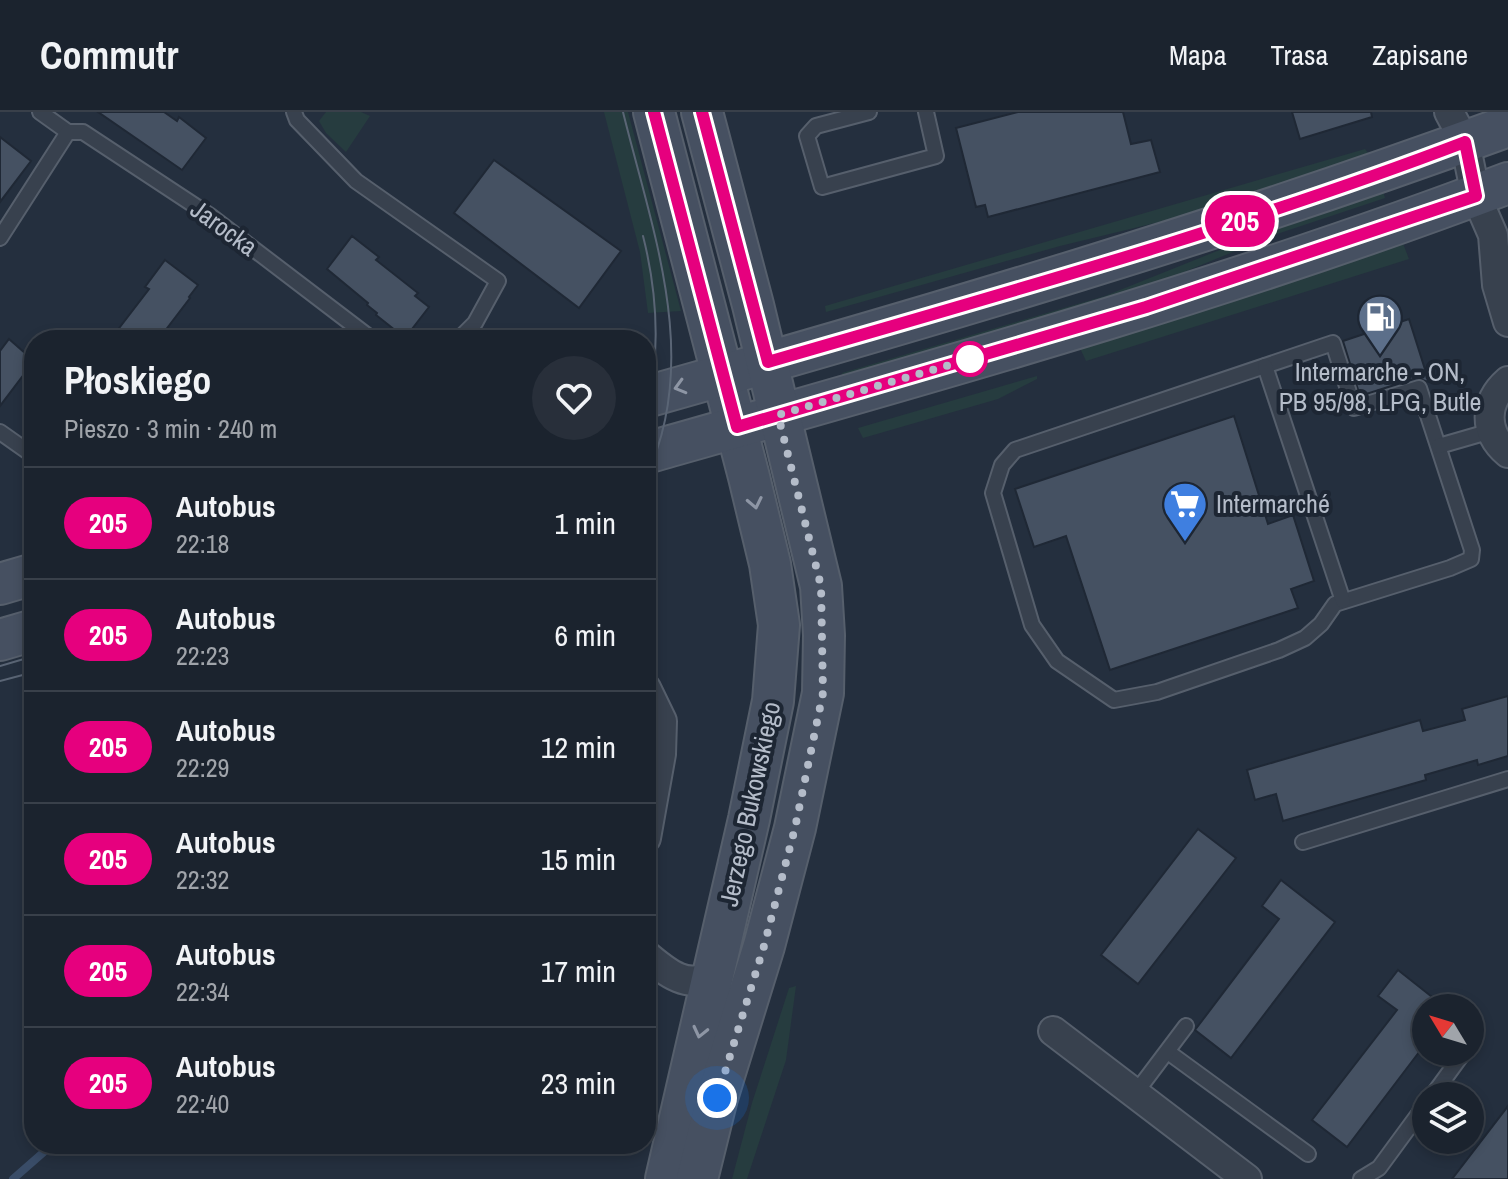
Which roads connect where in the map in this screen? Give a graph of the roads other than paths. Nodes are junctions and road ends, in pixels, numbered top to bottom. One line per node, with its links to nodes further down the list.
1 (40, 112): 10 (lane, Jarocka)
2 (294, 112): 15 (lane)
3 (654, 112): 18 (main road, Jerzego Bukowskiego)
4 (702, 112): 16 (main road, Jerzego Bukowskiego)
5 (869, 112): 7 (lane)
6 (926, 112): 7 (lane)
7 (814, 119)
8 (1462, 122): 9 (main road); 11 (street); 16 (main road)
9 (1508, 126)
10 (68, 132): 12 (lane); 14 (lane, Jarocka)
11 (1492, 190): 13 (street); 21 (main road)
12 (0, 238)
13 (1508, 322)
14 (360, 330)
15 (468, 330)
16 (768, 362): 18 (main road); 21 (main road, Jerzego Bukowskiego)
17 (1265, 366): 25 (lane); 30 (lane); 30 (lane)
18 (723, 375): 20 (main road, one-way to 20); 22 (main road, Jerzego Bukowskiego)
19 (1508, 381): 24 (street)
20 (656, 394)
21 (778, 415): 22 (main road); 46 (main road, Jerzego Bukowskiego)
22 (737, 427): 27 (main road); 38 (main road, Jerzego Bukowskiego, one-way to 38)
23 (0, 432): 26 (lane)
24 (1500, 442): 25 (lane)
25 (1439, 446): 30 (lane)
26 (24, 449)
27 (656, 450)
28 (24, 577): 29 (main road)
29 (0, 584)
30 (1343, 601)
31 (24, 633): 32 (main road)
32 (0, 640)
33 (656, 709): 35 (street)
34 (1508, 779): 36 (lane)
35 (656, 782)
36 (1303, 842)
37 (656, 964): 38 (street)
38 (714, 973): 45 (main road, Jerzego Bukowskiego, one-way to 45)
39 (1186, 1026): 41 (lane)
40 (1053, 1031): 42 (street)
41 (1168, 1052): 42 (lane); 44 (lane)
42 (1134, 1095): 47 (street)
43 (1412, 1123): 48 (lane)
44 (1308, 1154)
45 (666, 1179)
46 (697, 1179)
47 (1247, 1179)
48 (1361, 1179)

